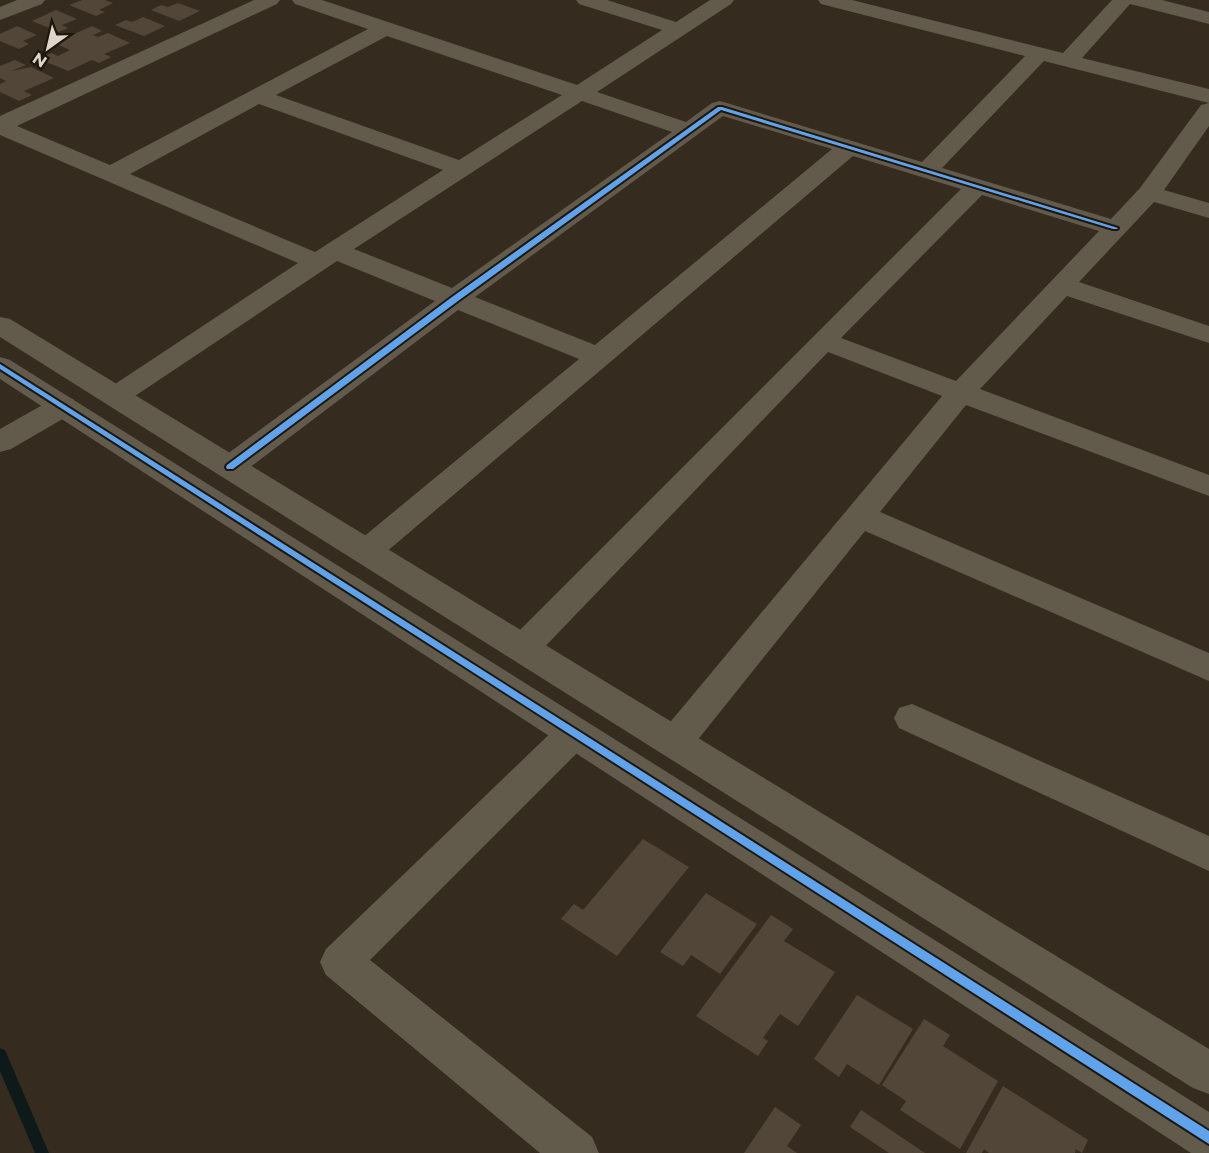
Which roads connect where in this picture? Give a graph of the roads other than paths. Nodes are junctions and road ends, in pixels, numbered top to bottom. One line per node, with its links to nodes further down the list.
1 (35, 0): 10 (street)
2 (270, 0): 20 (street)
3 (302, 0): 13 (street)
4 (586, 0): 14 (street)
5 (724, 0): 14 (street)
6 (828, 0): 12 (street)
7 (924, 0): 12 (street)
8 (1124, 0): 16 (street)
9 (1138, 0): 11 (street)
10 (0, 14)
11 (1209, 18)
12 (902, 19): 15 (street)
13 (386, 28): 17 (street); 18 (street)
14 (679, 29): 17 (street)
15 (1040, 53): 16 (street); 24 (street)
16 (1068, 60): 19 (street)
17 (580, 93): 21 (street); 23 (street)
18 (258, 96): 23 (street); 25 (street)
19 (1208, 108): 27 (street)
20 (4, 119): 25 (street)
21 (689, 130): 22 (street); 32 (street)
22 (849, 147): 24 (street); 36 (street)
23 (462, 169): 30 (street)
24 (926, 171): 26 (street)
25 (111, 174): 30 (street)
26 (978, 186): 29 (street); 35 (street)
27 (1149, 193): 28 (street); 29 (street)
28 (1209, 211)
29 (1115, 228): 31 (street)
30 (326, 257): 32 (street); 39 (street)
31 (1062, 285): 34 (street); 38 (street)
32 (455, 299): 36 (street); 42 (street)
33 (0, 325): 39 (street)
34 (1209, 335)
35 (822, 341): 38 (street); 46 (street)
36 (600, 357): 45 (street)
37 (0, 366): 40 (street)
38 (960, 393): 43 (street); 44 (street)
39 (116, 396): 42 (street)
40 (63, 406): 41 (street); 49 (street)
41 (0, 442)
42 (230, 467): 45 (street)
43 (1209, 486)
44 (859, 516): 47 (street); 50 (street)
45 (367, 551): 46 (street)
46 (523, 648): 50 (street)
47 (1209, 668)
48 (912, 717): 51 (street)
49 (574, 733): 53 (street); 54 (street)
50 (675, 742): 52 (street)
51 (1209, 854)
52 (1209, 1072)
53 (1209, 1138)
54 (576, 1153)

